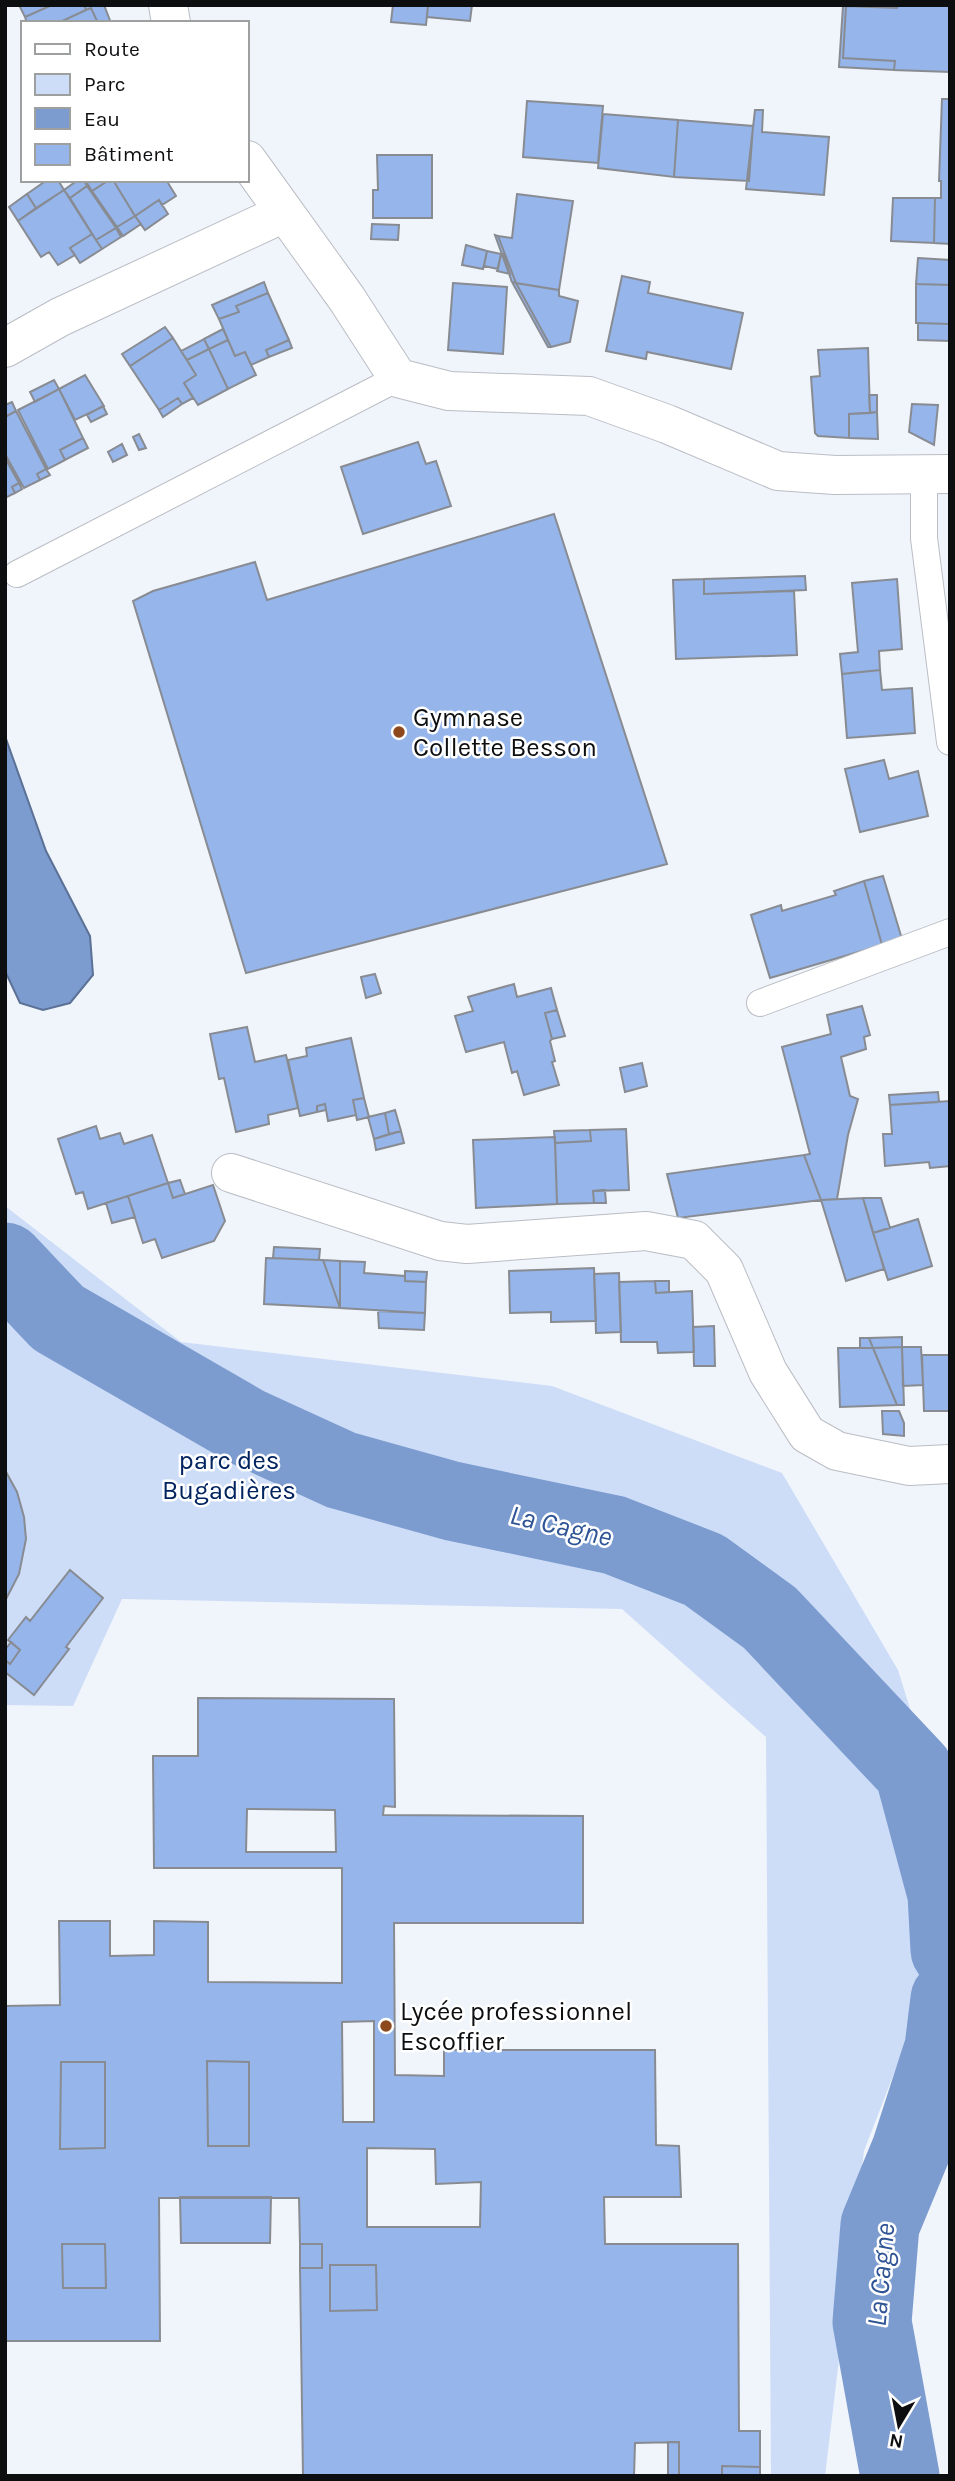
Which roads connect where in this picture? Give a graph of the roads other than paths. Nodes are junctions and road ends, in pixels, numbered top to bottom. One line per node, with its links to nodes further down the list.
1 (248, 161): 2 (street)
2 (284, 213): 3 (street); 4 (street)
3 (5, 348)
4 (398, 379): 5 (street); 6 (lane)
5 (937, 474): 7 (lane)
6 (17, 574)
7 (950, 742)
8 (950, 932): 9 (lane)
9 (760, 1003)
10 (231, 1172): 11 (street)
11 (950, 1464)

